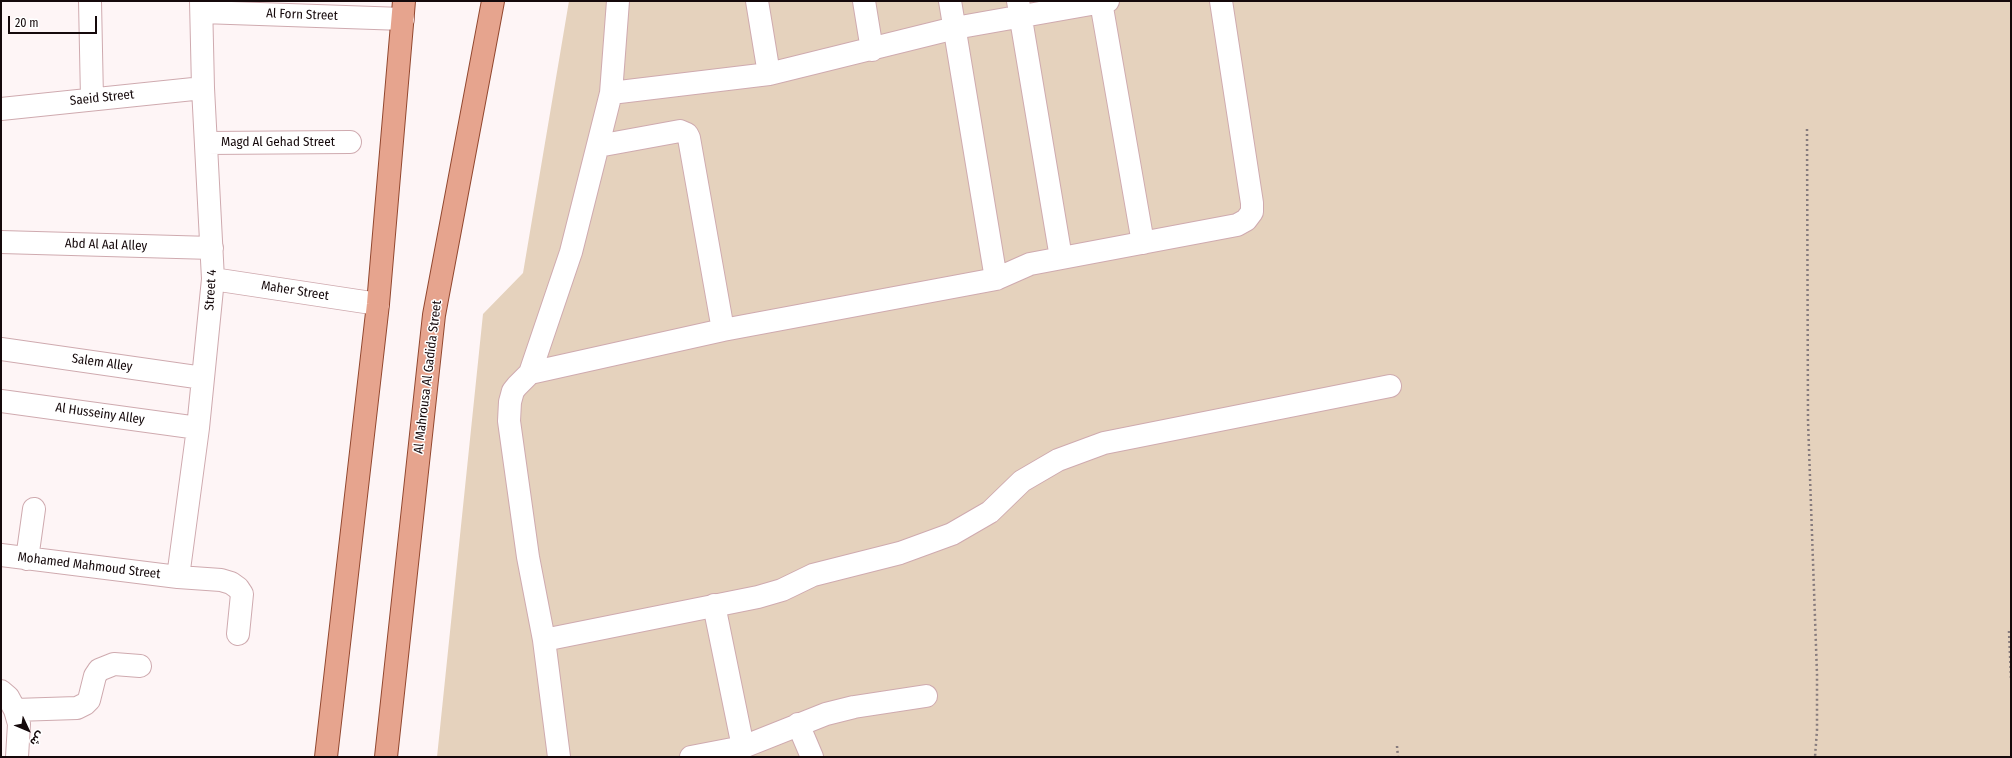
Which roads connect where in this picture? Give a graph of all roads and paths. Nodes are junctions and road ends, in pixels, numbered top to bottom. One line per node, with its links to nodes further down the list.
1 (90, 1): 17 (street)
2 (493, 1): 55 (main road, Al Mahrousa Al Gadida Street)
3 (618, 1): 16 (street)
4 (756, 1): 14 (street)
5 (864, 1): 13 (street)
6 (950, 1): 12 (street)
7 (1221, 1): 24 (street)
8 (1105, 2): 10 (street); 24 (street)
9 (202, 6): 11 (street, Al Forn Street); 15 (street, Street 4)
10 (1019, 9): 12 (street); 26 (street)
11 (403, 10): 29 (main road)
12 (955, 28): 13 (street); 28 (street)
13 (872, 50): 14 (street)
14 (769, 74): 16 (street)
15 (203, 88): 17 (street, Saeid Street); 21 (street, Street 4)
16 (611, 93): 22 (street)
17 (92, 99): 18 (street, Saeid Street)
18 (1, 109)
19 (1807, 129): 60 (path)
20 (350, 142): 21 (street, Magd Al Gehad Street)
21 (206, 143): 25 (street, Street 4)
22 (598, 146): 30 (street); 32 (street)
23 (1, 242): 25 (street, Abd Al Aal Alley)
24 (1143, 242): 26 (street)
25 (212, 248): 27 (street, Street 4)
26 (1061, 258): 28 (street)
27 (213, 278): 29 (street, Maher Street); 33 (street, Street 4)
28 (996, 279): 30 (street)
29 (378, 304): 54 (main road)
30 (723, 330): 32 (street)
31 (1, 349): 33 (street, Salem Alley)
32 (530, 373): 44 (street)
33 (203, 378): 36 (street, Street 4)
34 (1390, 386): 41 (street)
35 (1, 401): 36 (street, Al Husseiny Alley)
36 (198, 428): 40 (street, Street 4)
37 (34, 510): 39 (street)
38 (1, 555): 39 (street, Mohamed Mahmoud Street)
39 (27, 558): 40 (street, Mohamed Mahmoud Street)
40 (178, 577): 43 (street, Mohamed Mahmoud Street)
41 (714, 605): 44 (street); 52 (street)
42 (2009, 631): 46 (path)
43 (238, 634)
44 (544, 640): 56 (street)
45 (140, 666): 49 (street)
46 (2011, 679)
47 (1, 691): 49 (street)
48 (926, 696): 50 (street)
49 (15, 710): 53 (street)
50 (798, 724): 52 (street); 58 (street)
51 (1397, 746): 59 (path)
52 (743, 747): 57 (street)
53 (17, 757)
54 (326, 757)
55 (386, 757)
56 (559, 757)
57 (691, 757)
58 (812, 757)
59 (1398, 757)
60 (1815, 757)

